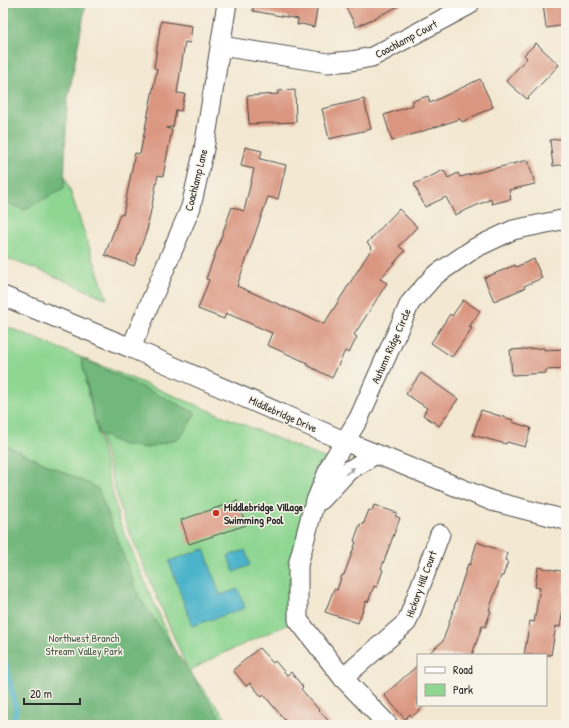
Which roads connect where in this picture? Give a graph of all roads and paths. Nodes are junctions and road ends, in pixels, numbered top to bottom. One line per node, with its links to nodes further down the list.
1 (227, 3): 3 (street, Coachlamp Lane)
2 (469, 5): 3 (street, Coachlamp Court)
3 (220, 46): 6 (street, Coachlamp Lane)
4 (566, 220): 7 (street, Autumn Ridge Circle)
5 (3, 296): 6 (street, Middlebridge Drive)
6 (132, 348): 7 (street, Middlebridge Drive)
7 (344, 441): 8 (street, Middlebridge Drive); 9 (street, Autumn Ridge Circle)
8 (376, 454): 9 (street, Autumn Ridge Circle, one-way to 8); 10 (street, Middlebridge Drive)
9 (313, 508): 12 (street, Autumn Ridge Circle)
10 (566, 520)
11 (440, 534): 12 (street, Hickory Hill Court)
12 (343, 678): 13 (street, Autumn Ridge Circle)
13 (388, 725)

